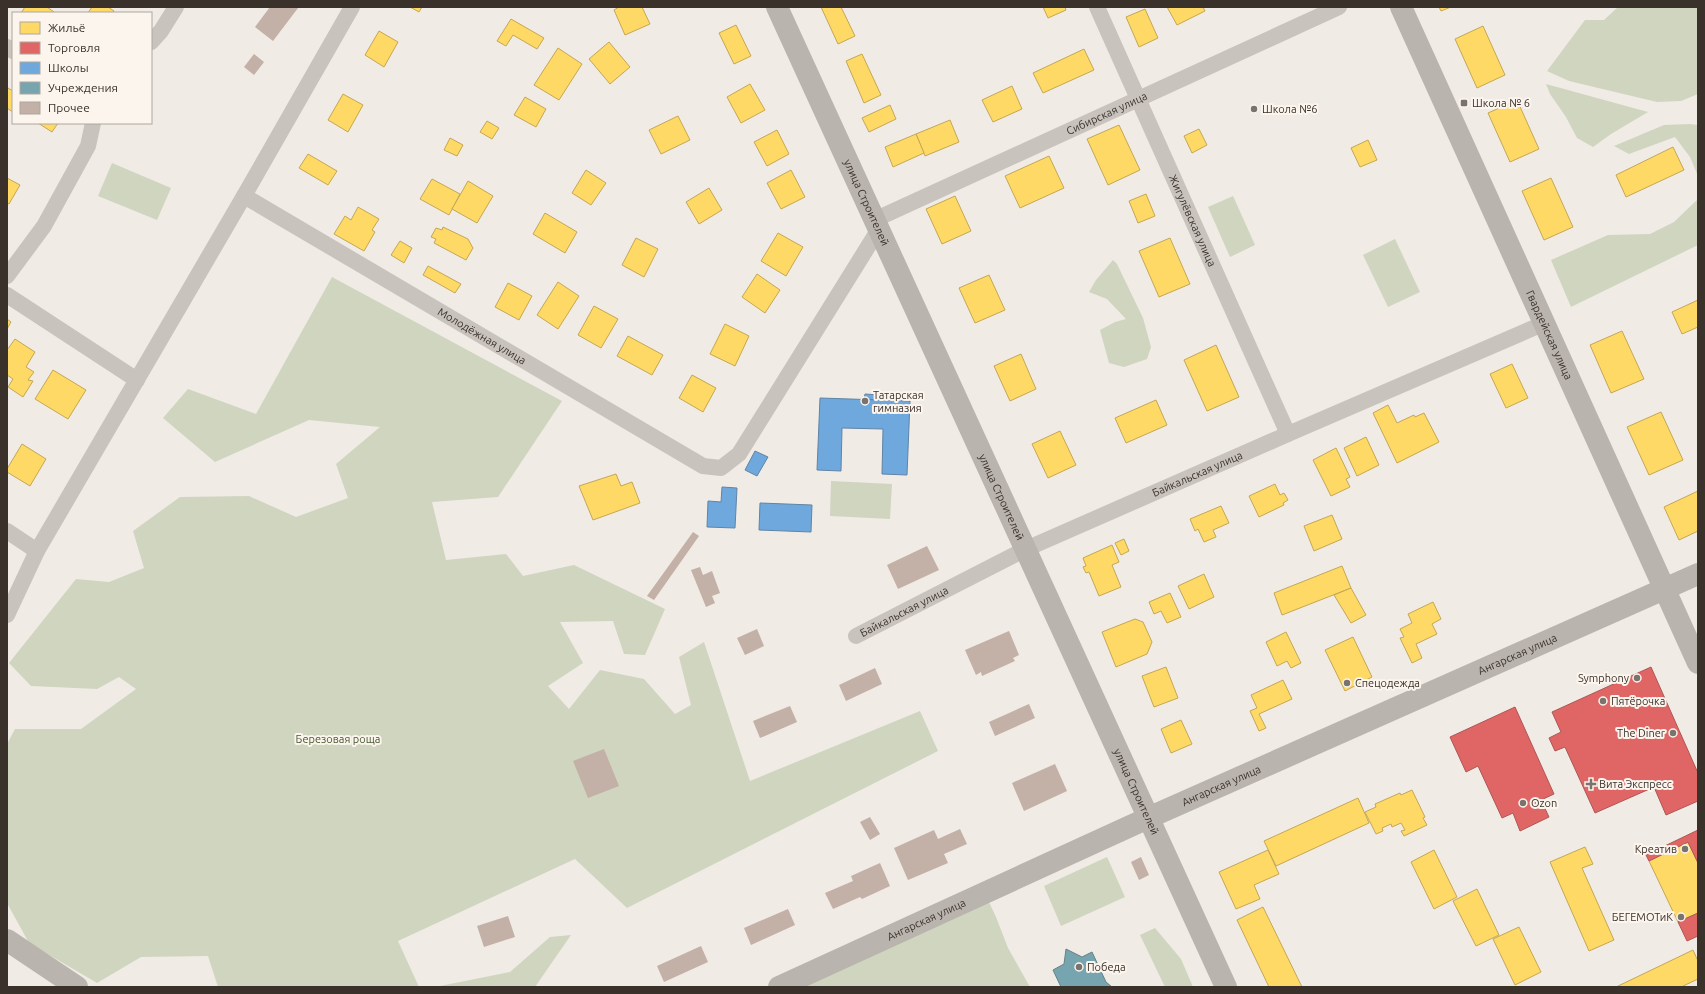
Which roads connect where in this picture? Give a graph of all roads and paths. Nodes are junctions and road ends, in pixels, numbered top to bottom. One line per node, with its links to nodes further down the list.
1 (176, 7): 7 (street)
2 (352, 7): 10 (street)
3 (777, 7): 11 (street, улица Строителей)
4 (1097, 7): 8 (street, Жигулёвская улица)
5 (1339, 7): 8 (street, Сибирская улица)
6 (1401, 7): 14 (street, Гвардейская улица)
7 (152, 41)
8 (1138, 99): 11 (street, Сибирская улица); 16 (street, Жигулёвская улица)
9 (93, 124): 12 (street)
10 (244, 196): 11 (street, Молодёжная улица); 15 (street)
11 (877, 224): 18 (street, улица Строителей)
12 (7, 276)
13 (7, 295): 15 (street)
14 (1545, 324): 16 (street, Байкальская улица); 21 (street, Гвардейская улица)
15 (137, 380): 19 (street)
16 (1288, 434): 18 (street, Байкальская улица)
17 (7, 531): 19 (street)
18 (1026, 550): 23 (street, Байкальская улица); 25 (street, улица Строителей)
19 (37, 551): 22 (street)
20 (1698, 574): 21 (street, Ангарская улица)
21 (1666, 588): 24 (street, Гвардейская улица); 25 (street, Ангарская улица)
22 (7, 615)
23 (856, 636)
24 (1698, 663)
25 (1148, 818): 28 (street, Ангарская улица); 29 (street, улица Строителей)
26 (7, 940): 27 (street)
27 (77, 987)
28 (779, 987)
29 (1226, 987)

